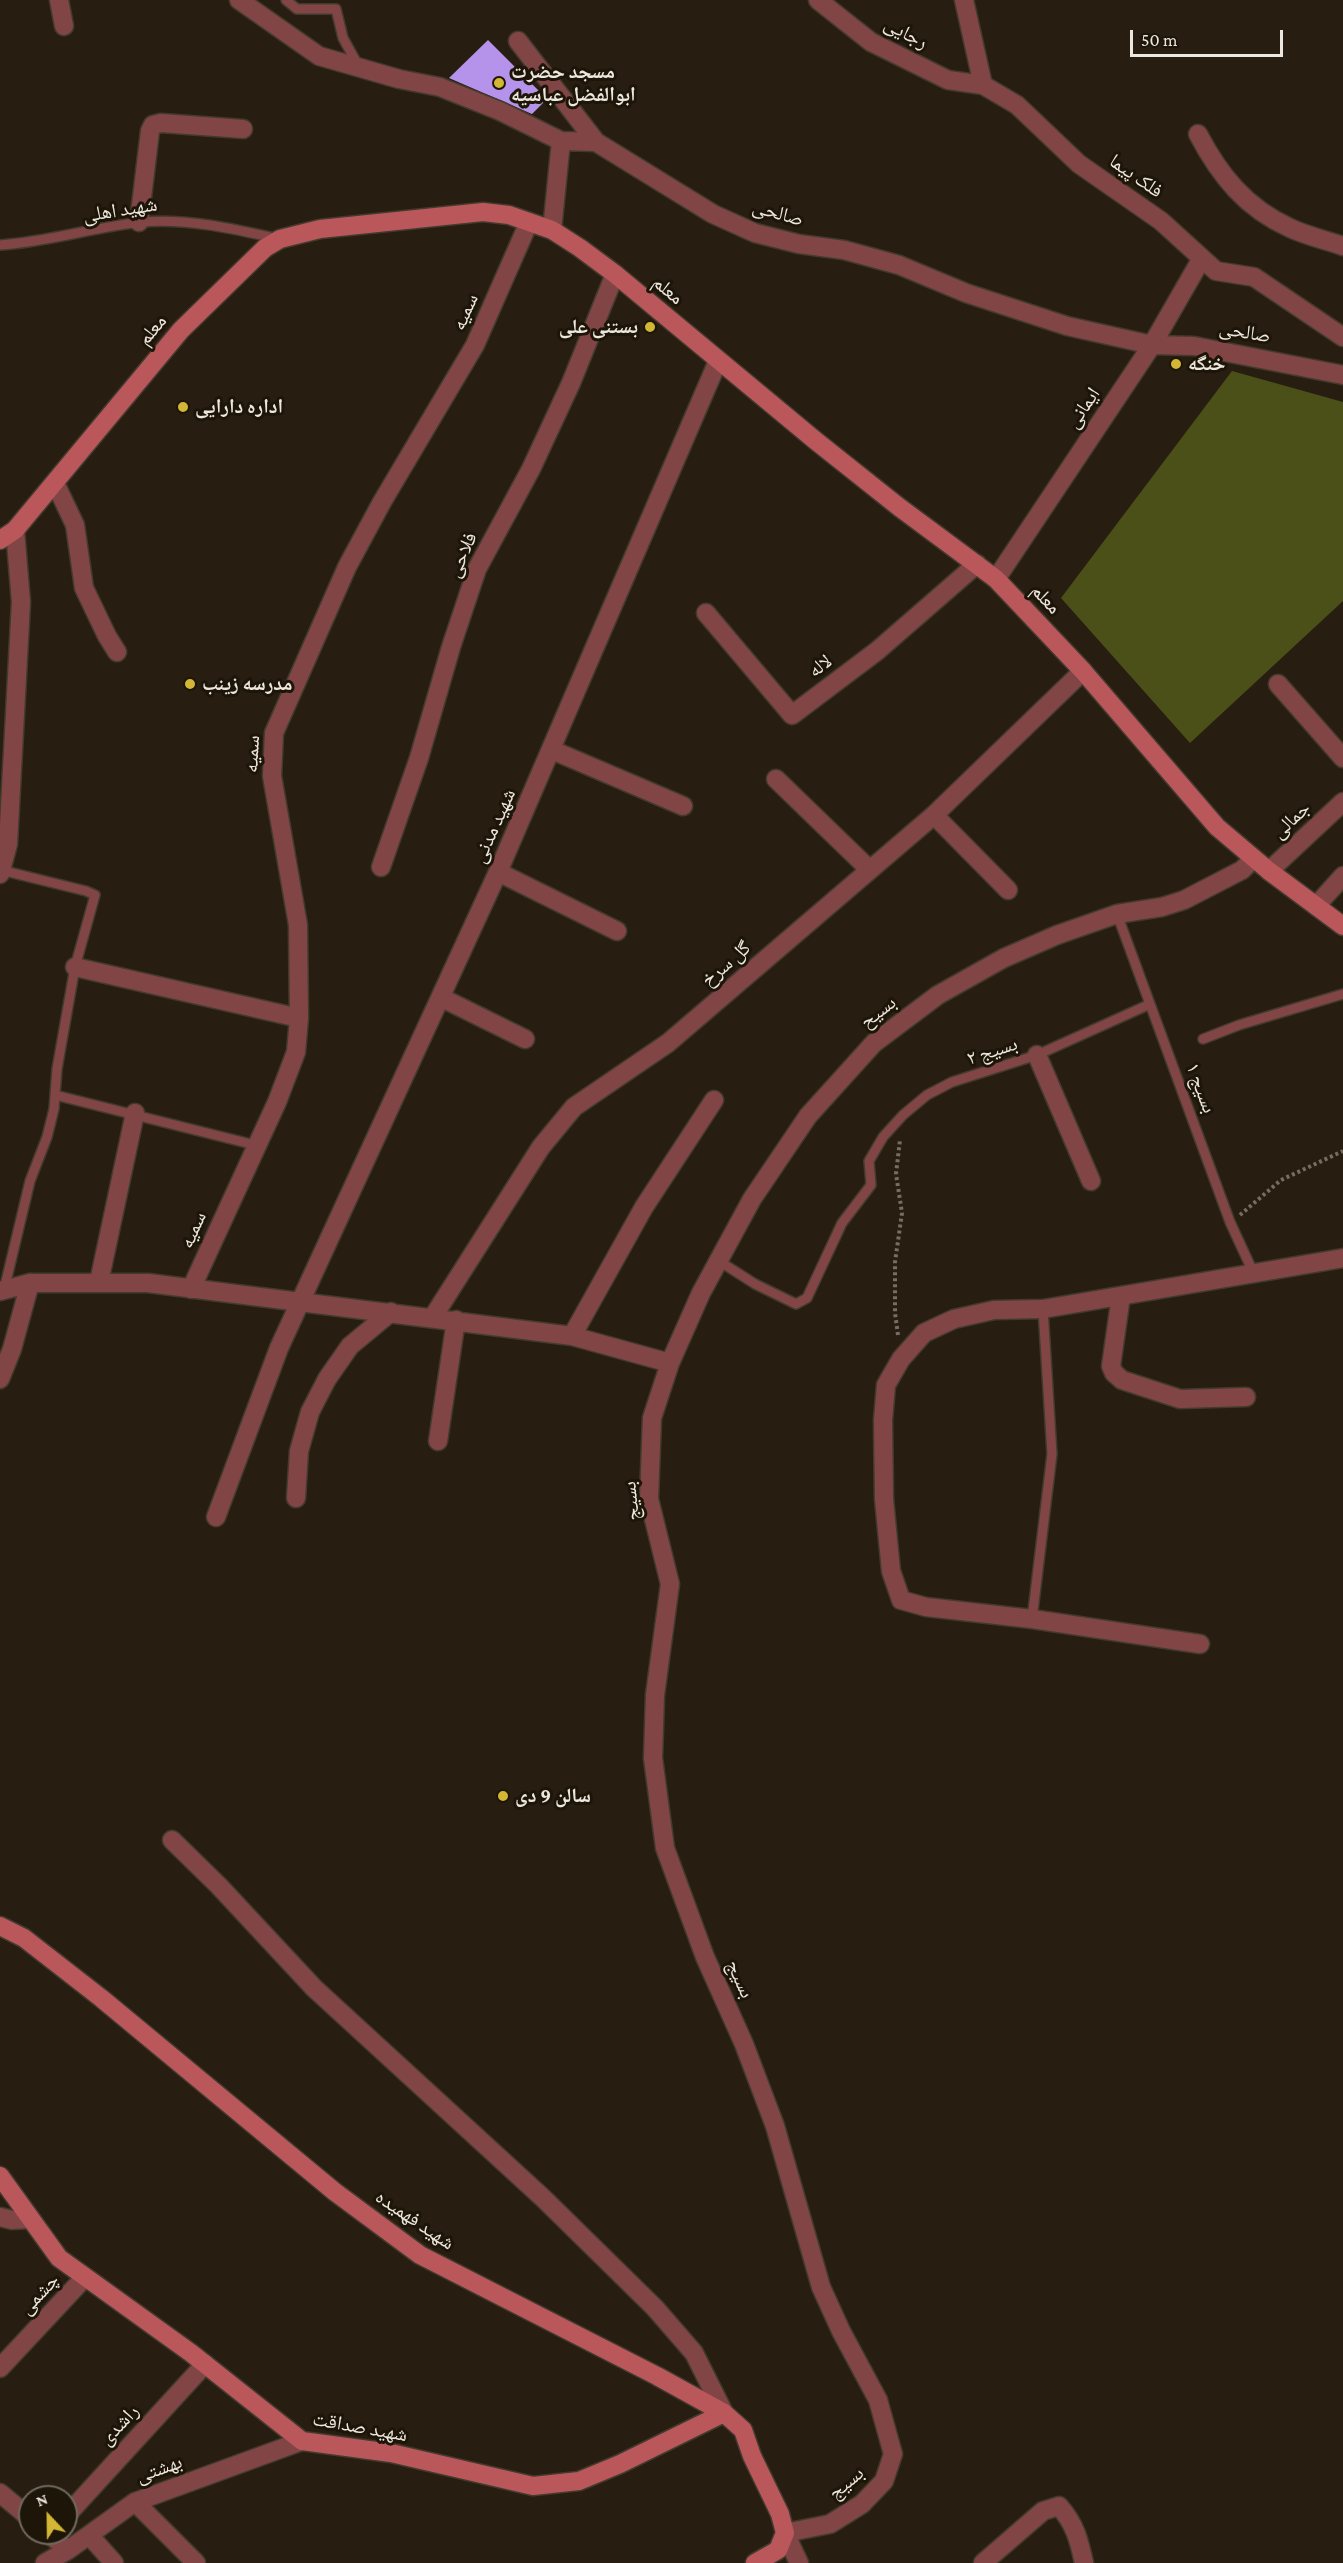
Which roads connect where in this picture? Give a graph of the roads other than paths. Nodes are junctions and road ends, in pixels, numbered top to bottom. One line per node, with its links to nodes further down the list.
1 (59, 0): 7 (street)
2 (239, 0): 9 (street, صالحی)
3 (286, 0): 6 (lane)
4 (818, 0): 10 (street, رجایی)
5 (964, 0): 10 (street)
6 (337, 4): 9 (lane)
7 (64, 26)
8 (518, 41): 14 (street)
9 (359, 67): 13 (street, صالحی)
10 (983, 85): 21 (street, فلک پیما)
11 (243, 129): 15 (street)
12 (1198, 134): 20 (street)
13 (561, 141): 14 (street, صالحی); 17 (street)
14 (596, 142): 24 (street, صالحی)
15 (140, 222): 18 (lane, شهید اهلی); 19 (lane, شهید اهلی)
16 (529, 222): 17 (street, معلم); 18 (street, معلم); 57 (street, سمیه)
17 (552, 230): 22 (street, معلم)
18 (280, 239): 27 (street, معلم)
19 (0, 245)
20 (1343, 246)
21 (1202, 258): 23 (street, فلک پیما); 24 (street, ایمانی)
22 (615, 274): 25 (street, معلم); 42 (street, فلاحی)
23 (1343, 337)
24 (1152, 345): 26 (street, صالحی); 30 (street, ایمانی)
25 (718, 361): 29 (street, معلم); 35 (street, شهید مدنی)
26 (1343, 375)
27 (55, 483): 28 (street, معلم); 32 (street)
28 (8, 535): 45 (street)
29 (977, 564): 30 (street, معلم); 31 (street, لاله)
30 (996, 579): 33 (street, معلم)
31 (706, 613)
32 (117, 652)
33 (1083, 671): 40 (street, گل سرخ); 41 (street, معلم)
34 (1278, 684): 36 (street)
35 (552, 750): 39 (street); 46 (street, شهید مدنی)
36 (1343, 758)
37 (776, 779): 43 (street)
38 (1343, 802): 44 (street, جمالی)
39 (683, 806)
40 (934, 815): 43 (street, گل سرخ); 48 (street)
41 (1253, 859): 44 (street, معلم); 50 (street, بسیح)
42 (381, 867)
43 (870, 870): 77 (street, گل سرخ)
44 (1269, 871): 49 (street, معلم)
45 (1, 872): 53 (lane)
46 (498, 872): 52 (street); 55 (street, شهید مدنی)
47 (1343, 876): 49 (street)
48 (1008, 890)
49 (1316, 906): 51 (street, معلم)
50 (1117, 914): 56 (lane, بسیج ۱); 67 (street, بسیح)
51 (1343, 926)
52 (617, 932)
53 (75, 967): 57 (street); 61 (lane)
54 (1343, 994): 59 (lane)
55 (442, 998): 58 (street); 74 (street, شهید مدنی)
56 (1148, 1005): 60 (lane, بسیج ۲); 68 (lane, بسیج ۱)
57 (299, 1018): 64 (street, سمیه)
58 (525, 1039)
59 (1203, 1040)
60 (1037, 1055): 65 (street); 67 (lane, بسیج ۲)
61 (55, 1095): 63 (lane); 72 (lane)
62 (714, 1100): 79 (street)
63 (135, 1113): 64 (lane); 69 (street)
64 (255, 1145): 71 (street, سمیه)
65 (1091, 1181)
66 (1343, 1258): 68 (street)
67 (719, 1261): 80 (street, بسیح)
68 (1254, 1274): 73 (street)
69 (99, 1282): 70 (street); 71 (street)
70 (30, 1283): 72 (street); 81 (street)
71 (192, 1289): 74 (street)
72 (2, 1291)
73 (1121, 1296): 75 (street); 82 (street)
74 (300, 1303): 76 (street); 85 (street, شهید مدنی)
75 (1043, 1309): 86 (lane); 86 (street)
76 (391, 1312): 77 (street); 84 (street)
77 (433, 1317): 78 (street)
78 (456, 1320): 79 (street); 83 (street)
79 (572, 1336): 80 (street)
80 (670, 1363): 102 (street, بسیج)
81 (0, 1378)
82 (1246, 1397)
83 (438, 1441)
84 (297, 1498)
85 (216, 1517)
86 (1032, 1619): 87 (street)
87 (1200, 1644)
88 (172, 1840): 96 (street)
89 (0, 1926): 96 (street, شهید فهمیده)
90 (0, 2176): 92 (street, شهید صداقت)
91 (0, 2217): 92 (street)
92 (30, 2218): 93 (street, شهید صداقت)
93 (85, 2277): 94 (street, شهید صداقت); 95 (street, چشمی)
94 (205, 2364): 97 (street, شهید صداقت); 100 (street, راشدی)
95 (0, 2368)
96 (724, 2413): 97 (street, شهید صداقت); 102 (street, شهید فهمیده)
97 (302, 2441): 99 (street, بهشتی)
98 (0, 2493): 101 (street)
99 (135, 2502): 103 (street, بهشتی); 108 (street)
100 (78, 2503)
101 (18, 2508)
102 (785, 2534): 109 (street); 110 (street)
103 (89, 2535): 105 (street, بهشتی); 107 (street)
104 (62, 2545): 105 (street)
105 (68, 2550): 106 (street, بهشتی)
106 (45, 2563)
107 (114, 2563)
108 (196, 2563)
109 (755, 2563)
110 (799, 2563)
111 (983, 2563): 112 (street)
112 (1083, 2563)

